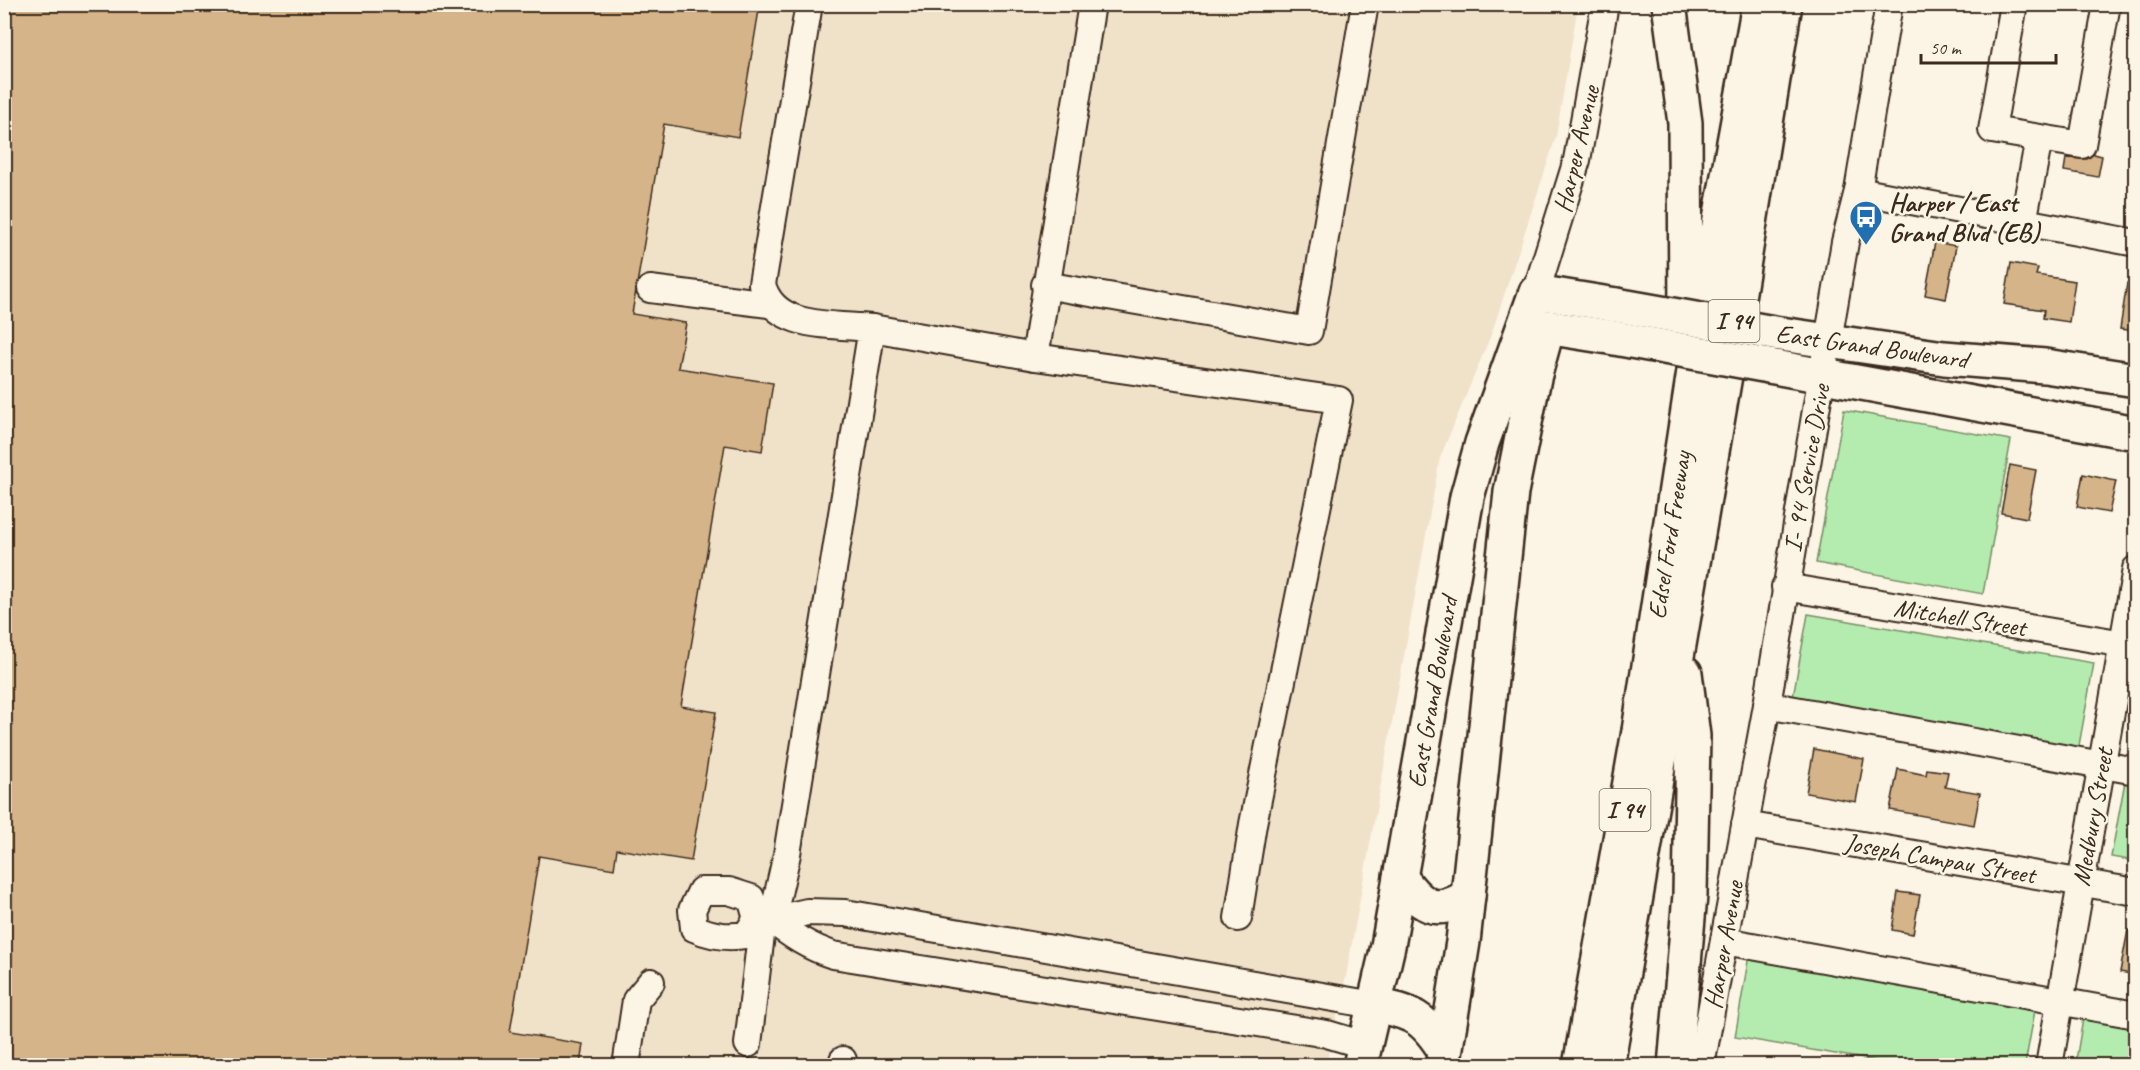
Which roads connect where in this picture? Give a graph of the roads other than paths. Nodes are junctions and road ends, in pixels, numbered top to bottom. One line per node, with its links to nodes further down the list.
1 (809, 4): 18 (street)
2 (1092, 4): 15 (street)
3 (1365, 4): 15 (street)
4 (1605, 4): 17 (street, Harper Avenue)
5 (1669, 4): 25 (main road)
6 (1759, 4): 25 (main road, Edsel Ford Freeway / I 94)
7 (1785, 4): 29 (main road, Edsel Ford Freeway / I 94)
8 (1889, 4): 12 (street, I- 94 Service Drive)
9 (2014, 4): 11 (street)
10 (2107, 4): 11 (street)
11 (2038, 138): 13 (street)
12 (1858, 191): 13 (street); 21 (street, I- 94 Service Drive)
13 (2023, 222): 14 (street)
14 (2136, 243)
15 (1045, 285): 22 (street)
16 (650, 289): 18 (street)
17 (1536, 292): 19 (main road, East Grand Boulevard); 21 (main road, East Grand Boulevard, bridge)
18 (769, 304): 20 (street)
19 (1536, 326): 23 (main road, East Grand Boulevard, bridge); 35 (main road, East Grand Boulevard); 38 (main road, East Grand Boulevard)
20 (872, 327): 22 (street); 40 (street)
21 (1828, 342): 23 (street, I- 94 Service Drive); 24 (main road, East Grand Boulevard)
22 (1035, 357): 39 (street)
23 (1822, 375): 26 (main road, East Grand Boulevard); 28 (street, I- 94 Service Drive)
24 (2136, 380)
25 (1689, 404): 50 (main road, Edsel Ford Freeway / I 94)
26 (2136, 433)
27 (2136, 569): 30 (street, Medbury Street)
28 (1785, 587): 30 (street, Mitchell Street); 31 (street, I- 94 Service Drive)
29 (1680, 636): 51 (main road, Edsel Ford Freeway / I 94); 52 (main road)
30 (2129, 645): 32 (street, Medbury Street)
31 (1767, 705): 32 (street); 34 (street, I- 94 Service Drive)
32 (2102, 764): 33 (street); 36 (street, Medbury Street)
33 (2136, 771)
34 (1745, 825): 36 (street, Joseph Campau Street); 41 (street, Harper Avenue)
35 (1400, 876): 38 (main road); 44 (main road, East Grand Boulevard)
36 (2081, 882): 37 (street, Joseph Campau Street); 43 (street, Medbury Street)
37 (2136, 892)
38 (1468, 896): 48 (main road, East Grand Boulevard)
39 (1238, 918)
40 (764, 919): 44 (street); 46 (street); 47 (street)
41 (1724, 941): 43 (street); 52 (street, Harper Avenue)
42 (651, 981): 49 (street)
43 (2060, 1002): 45 (street); 53 (street, Medbury Street)
44 (1374, 1005): 47 (main road, East Grand Boulevard); 48 (main road)
45 (2136, 1015)
46 (748, 1044)
47 (1362, 1055)
48 (1444, 1058)
49 (626, 1065)
50 (1581, 1065)
51 (1608, 1065)
52 (1699, 1065)
53 (2049, 1065)

